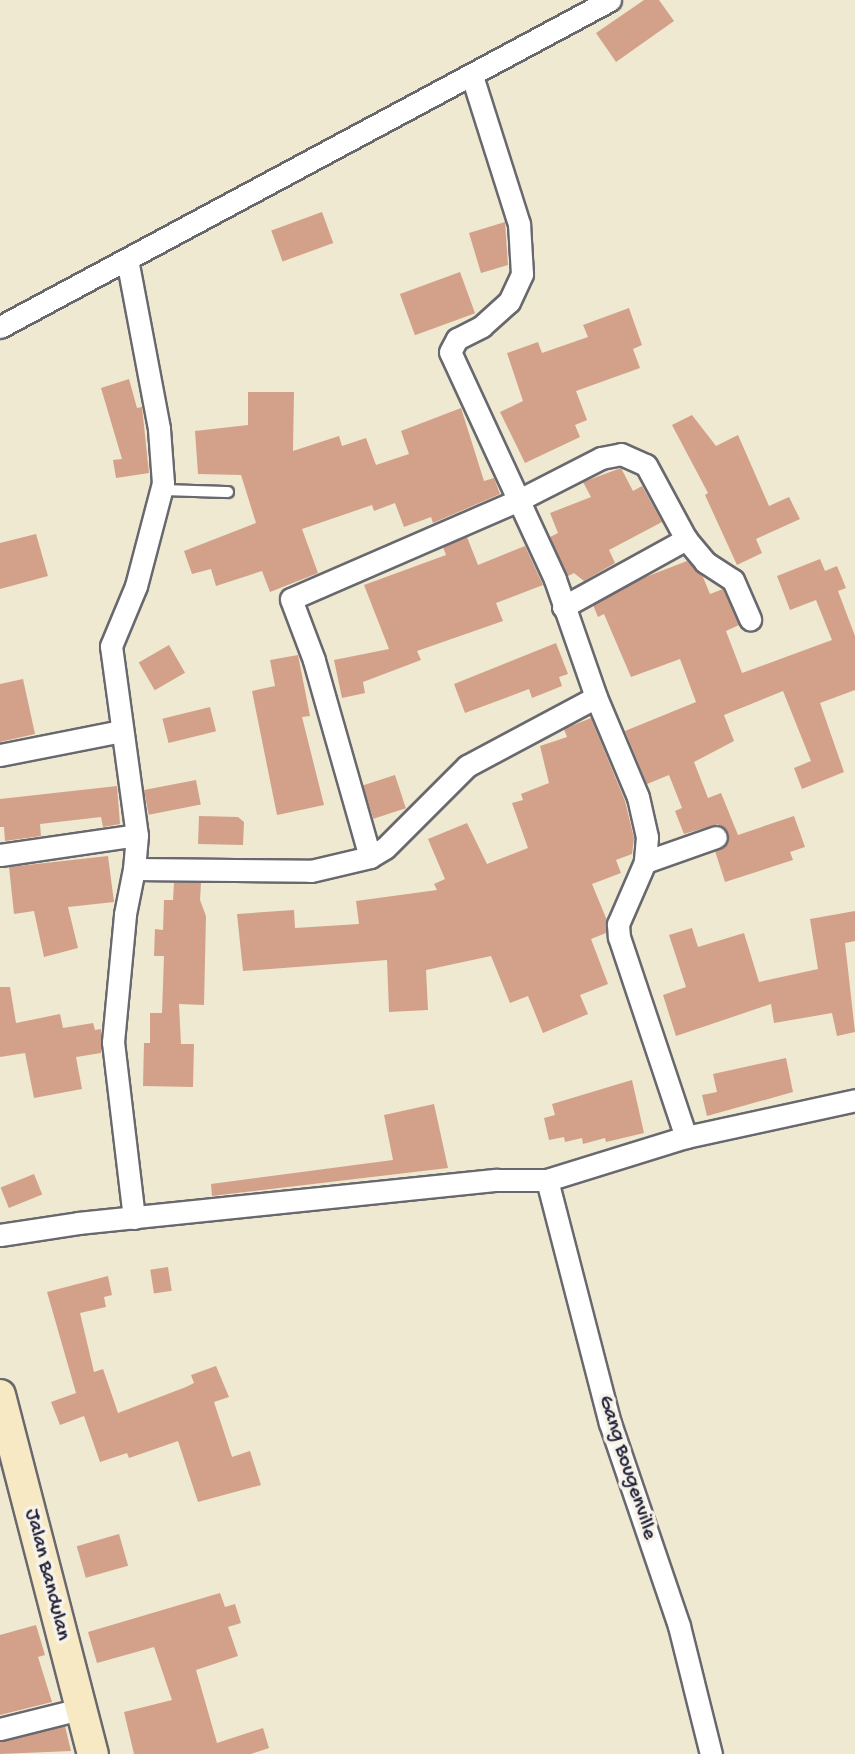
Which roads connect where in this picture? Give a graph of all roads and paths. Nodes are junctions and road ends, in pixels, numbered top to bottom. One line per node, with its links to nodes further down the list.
1 (610, 0): 2 (street)
2 (472, 76): 3 (street); 7 (street)
3 (127, 259): 4 (street); 5 (street)
4 (0, 327)
5 (162, 490): 6 (lane); 12 (street)
6 (228, 492)
7 (519, 500): 8 (street); 9 (street); 17 (street)
8 (686, 539): 9 (street); 10 (street)
9 (563, 607): 11 (street)
10 (750, 619)
11 (596, 697): 17 (street); 18 (street)
12 (121, 731): 13 (street); 14 (street)
13 (0, 755)
14 (137, 835): 16 (street); 19 (street)
15 (716, 837): 18 (street)
16 (0, 855)
17 (370, 857): 19 (street)
18 (645, 862): 21 (street)
19 (134, 869): 23 (street)
20 (855, 1100): 21 (street)
21 (686, 1138): 22 (street)
22 (547, 1180): 23 (street); 30 (street, Gang Bougenville)
23 (134, 1218): 24 (street)
24 (0, 1235)
25 (0, 1395): 26 (street, Jalan Bandulan)
26 (5, 1438): 27 (street, Jalan Bandulan)
27 (80, 1709): 28 (street); 29 (street, Jalan Bandulan)
28 (0, 1729)
29 (93, 1754)
30 (711, 1754)

